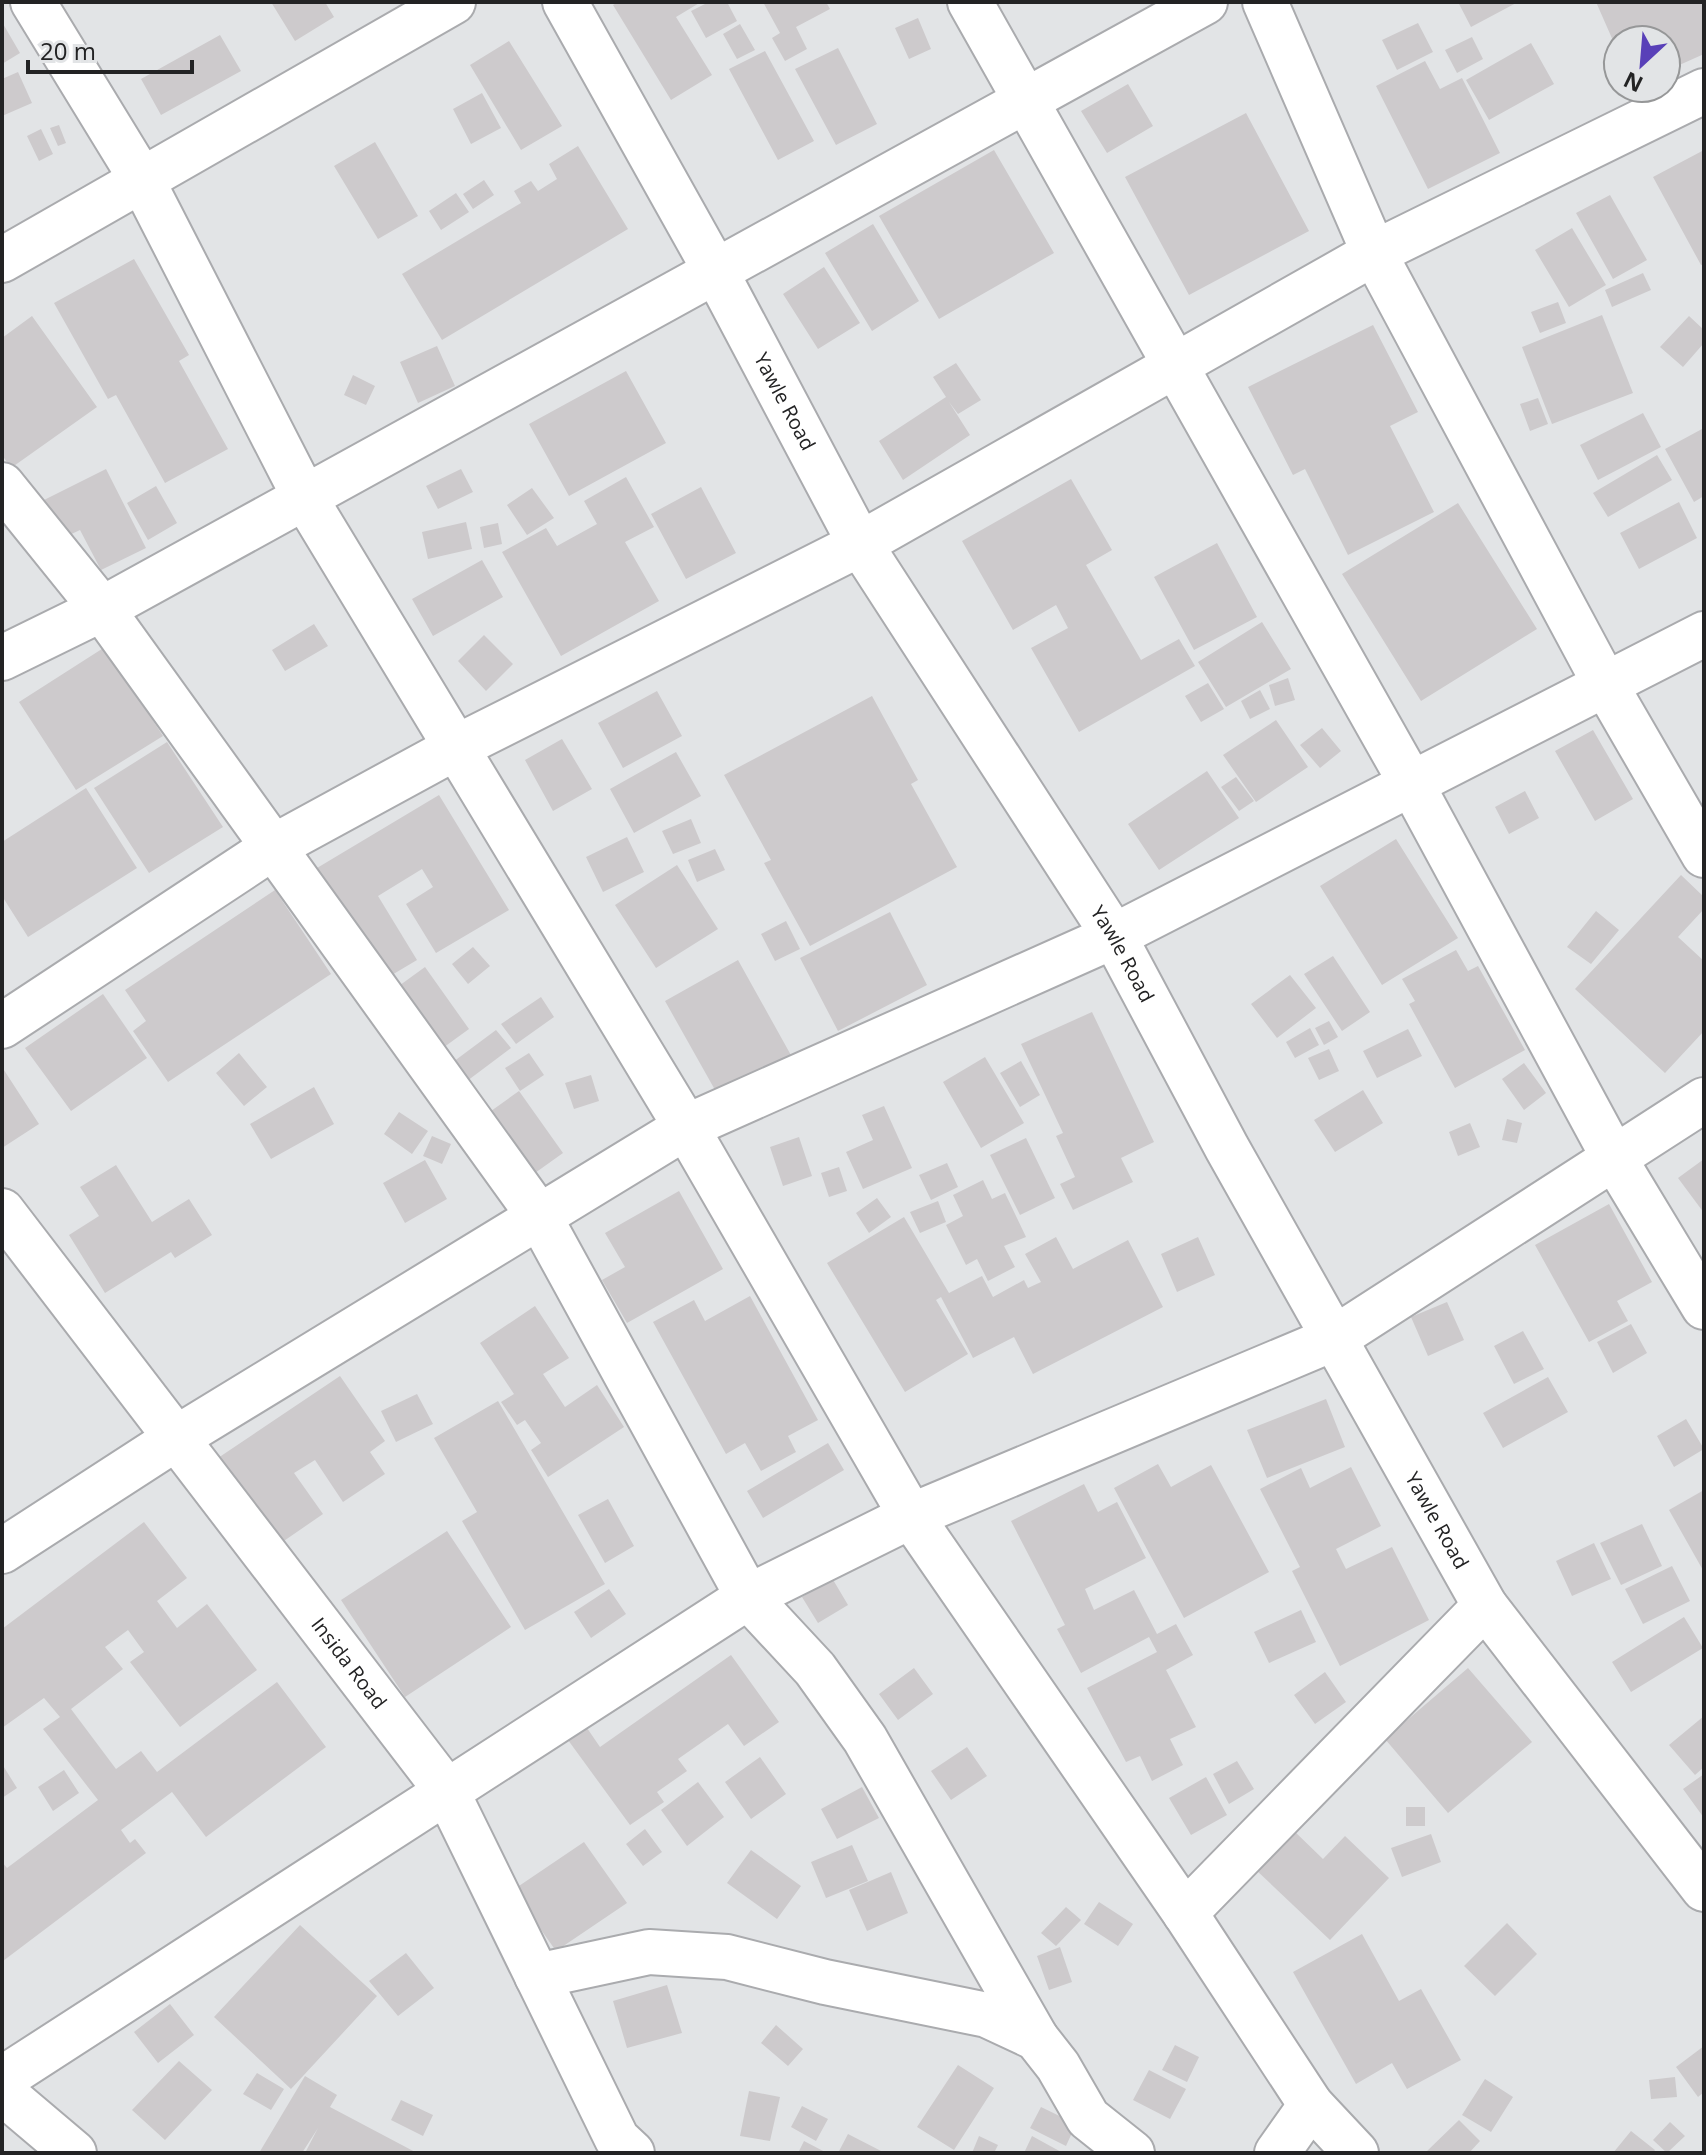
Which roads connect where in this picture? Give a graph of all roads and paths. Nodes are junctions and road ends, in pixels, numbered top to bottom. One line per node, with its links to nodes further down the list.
1 (33, 2): 9 (street)
2 (453, 2): 9 (street)
3 (565, 2): 12 (street, Yawle Road)
4 (970, 2): 8 (street)
5 (1205, 2): 8 (street)
6 (1265, 2): 10 (street)
7 (1704, 91): 10 (street)
8 (1026, 100): 12 (street); 13 (street)
9 (142, 180): 11 (street); 15 (street)
10 (1374, 253): 13 (street); 20 (street)
11 (2, 260)
12 (716, 272): 15 (street); 16 (street, Yawle Road)
13 (1174, 366): 16 (street); 22 (street)
14 (2, 485): 17 (street)
15 (305, 498): 17 (street); 21 (street)
16 (860, 544): 21 (street); 25 (street, Yawle Road)
17 (102, 609): 19 (street); 23 (street)
18 (1704, 634): 20 (street)
19 (2, 658)
20 (1605, 684): 22 (street); 24 (street)
21 (455, 748): 23 (street); 28 (street)
22 (1411, 783): 25 (street); 29 (street)
23 (275, 846): 26 (street); 31 (street)
24 (1704, 855)
25 (1114, 936): 28 (street); 33 (street, Yawle Road)
26 (2, 1026)
27 (1704, 1100): 29 (street)
28 (686, 1127): 31 (street); 35 (street)
29 (1614, 1158): 32 (street); 33 (street)
30 (2, 1211): 34 (street, Insida Road)
31 (539, 1216): 34 (street); 37 (street)
32 (1704, 1307)
33 (1335, 1338): 35 (street); 38 (street, Yawle Road)
34 (175, 1439): 36 (street); 39 (street, Insida Road)
35 (911, 1516): 37 (street); 41 (street)
36 (2, 1551)
37 (748, 1597): 39 (street); 43 (street)
38 (1485, 1606): 40 (street, Yawle Road); 41 (street)
39 (446, 1790): 42 (street, Insida Road); 44 (street)
40 (1704, 1889)
41 (1185, 1913): 46 (street)
42 (537, 1976): 43 (street); 48 (street, Insida Road)
43 (1036, 2038): 49 (street)
44 (2, 2079)
45 (2, 2092): 47 (street)
46 (1311, 2105): 50 (street); 51 (street)
47 (74, 2153)
48 (632, 2153)
49 (1132, 2153)
50 (1277, 2153)
51 (1356, 2153)

